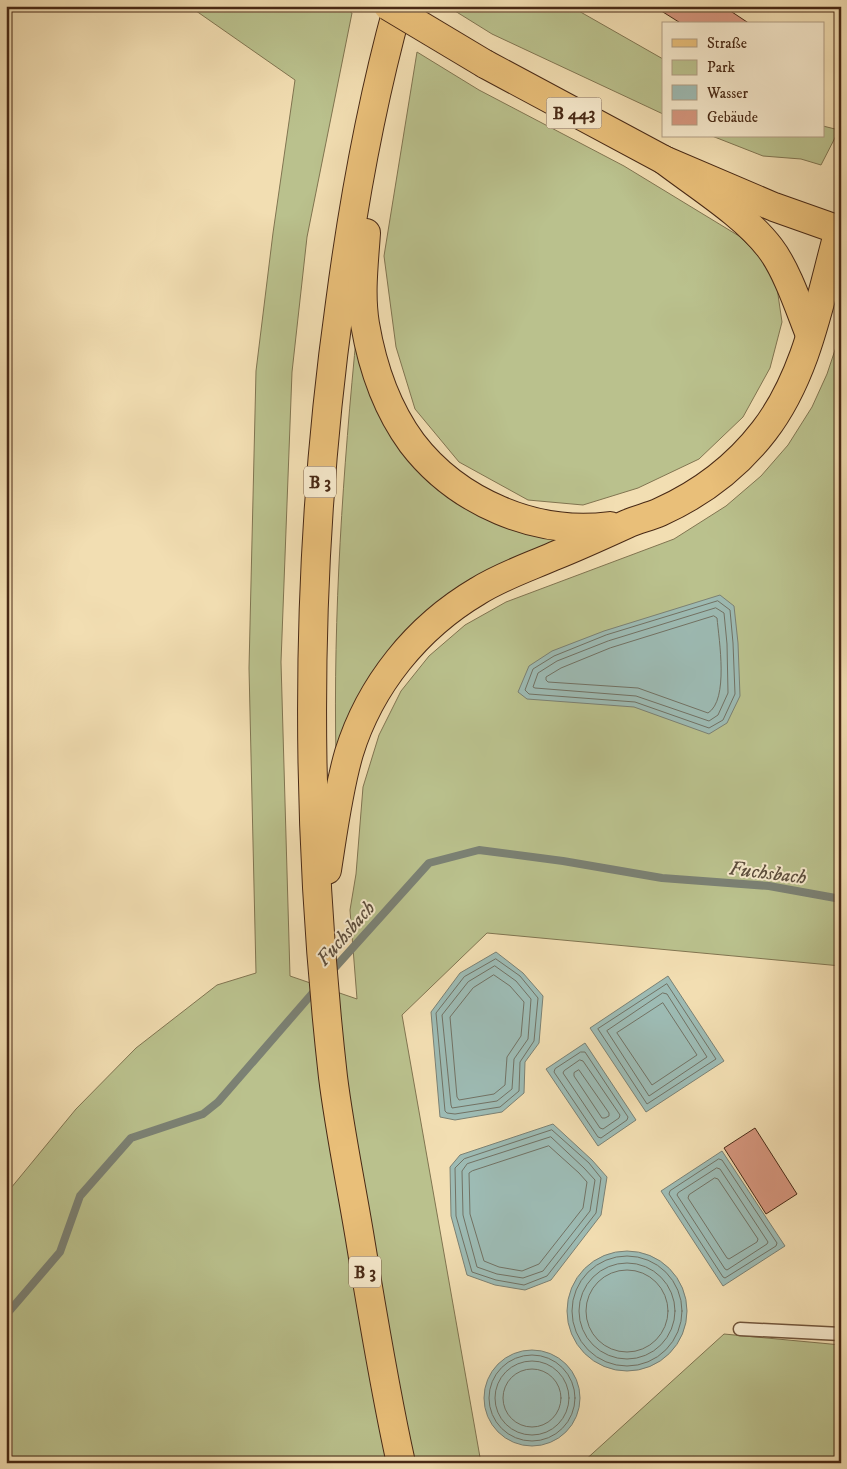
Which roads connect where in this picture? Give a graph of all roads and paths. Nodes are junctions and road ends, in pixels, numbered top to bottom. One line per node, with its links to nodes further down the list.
1 (388, 6): 4 (main road, B 443, bridge)
2 (398, 6): 3 (main road, B 3)
3 (386, 50): 6 (main road); 7 (main road, B 3)
4 (664, 160): 5 (main road); 5 (main road, B 443)
5 (810, 336): 6 (main road)
6 (628, 523): 7 (main road)
7 (319, 931): 10 (main road, B 3)
8 (740, 1329): 9 (lane)
9 (841, 1334)
10 (401, 1463)

